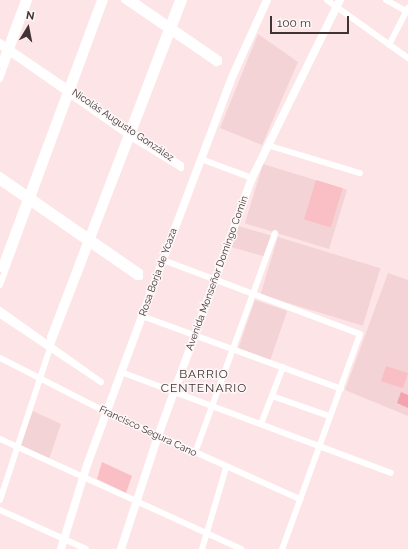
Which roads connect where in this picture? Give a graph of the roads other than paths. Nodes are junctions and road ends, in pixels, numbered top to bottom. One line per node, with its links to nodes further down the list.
1 (24, 0): 18 (street)
2 (29, 0): 18 (street)
3 (100, 0): 15 (street)
4 (105, 0): 15 (street)
5 (124, 0): 14 (street)
6 (133, 0): 14 (street)
7 (178, 0): 14 (street)
8 (184, 0): 14 (street)
9 (267, 0): 25 (main road, Rosa Borja de Ycaza)
10 (327, 0): 12 (street)
11 (386, 0): 13 (street)
12 (338, 3): 17 (street); 24 (main road, Avenida Monseñor Domingo Comin)
13 (407, 10): 17 (street)
14 (170, 29): 14 (street); 23 (street)
15 (90, 36): 22 (street)
16 (0, 42): 18 (street, Nicolás Augusto González)
17 (389, 45): 19 (street)
18 (7, 49): 20 (street); 21 (street); 22 (street, Nicolás Augusto González)
19 (408, 58)
20 (0, 65)
21 (0, 78)
22 (69, 91): 23 (street, Nicolás Augusto González); 30 (street)
23 (131, 135): 23 (street, Nicolás Augusto González); 32 (street)
24 (267, 145): 26 (street); 28 (main road, Avenida Monseñor Domingo Comin)
25 (201, 159): 28 (street); 34 (main road, Rosa Borja de Ycaza)
26 (360, 173)
27 (0, 175): 30 (street)
28 (252, 178): 36 (main road, Avenida Monseñor Domingo Comin)
29 (0, 182): 30 (street)
30 (29, 199): 32 (street); 33 (street)
31 (275, 233): 38 (street)
32 (90, 240): 32 (street); 43 (street)
33 (8, 255): 35 (street); 37 (street)
34 (163, 260): 36 (street); 41 (main road, Rosa Borja de Ycaza)
35 (0, 269)
36 (214, 278): 38 (street); 42 (main road, Avenida Monseñor Domingo Comin)
37 (0, 285)
38 (253, 293): 44 (street); 49 (street)
39 (0, 310): 43 (street)
40 (0, 315): 43 (street)
41 (142, 316): 42 (street); 47 (main road, Rosa Borja de Ycaza)
42 (194, 334): 44 (street); 50 (main road, Avenida Monseñor Domingo Comin)
43 (50, 347): 43 (street); 48 (street)
44 (233, 348): 46 (street); 52 (street)
45 (0, 358): 48 (street, Francisco Segura Cano)
46 (283, 367): 49 (street); 51 (street)
47 (121, 372): 50 (street); 53 (main road, Rosa Borja de Ycaza)
48 (39, 378): 53 (street, Francisco Segura Cano); 59 (street)
49 (341, 389): 54 (street)
50 (174, 392): 52 (street); 56 (main road, Avenida Monseñor Domingo Comin)
51 (272, 396): 54 (street); 55 (street)
52 (212, 406): 55 (street); 60 (street)
53 (106, 412): 56 (street, Francisco Segura Cano); 63 (main road, Rosa Borja de Ycaza)
54 (329, 416): 58 (street)
55 (261, 424): 58 (street)
56 (158, 436): 60 (street, Francisco Segura Cano); 66 (main road, Avenida Monseñor Domingo Comin)
57 (0, 439): 59 (street)
58 (318, 446): 62 (street); 64 (street)
59 (17, 447): 63 (street); 65 (street)
60 (195, 453): 61 (street, Francisco Segura Cano)
61 (226, 468): 64 (street, Francisco Segura Cano); 68 (street)
62 (391, 473)
63 (83, 477): 66 (street); 69 (main road, Rosa Borja de Ycaza)
64 (300, 499): 75 (street)
65 (0, 500)
66 (136, 501): 68 (street); 72 (main road, Avenida Monseñor Domingo Comin)
67 (0, 510): 69 (street)
68 (207, 533): 73 (street); 74 (street)
69 (64, 540): 70 (main road, Rosa Borja de Ycaza); 71 (street)
70 (61, 549)
71 (86, 549)
72 (121, 549)
73 (202, 549)
74 (241, 549)
75 (282, 549)

